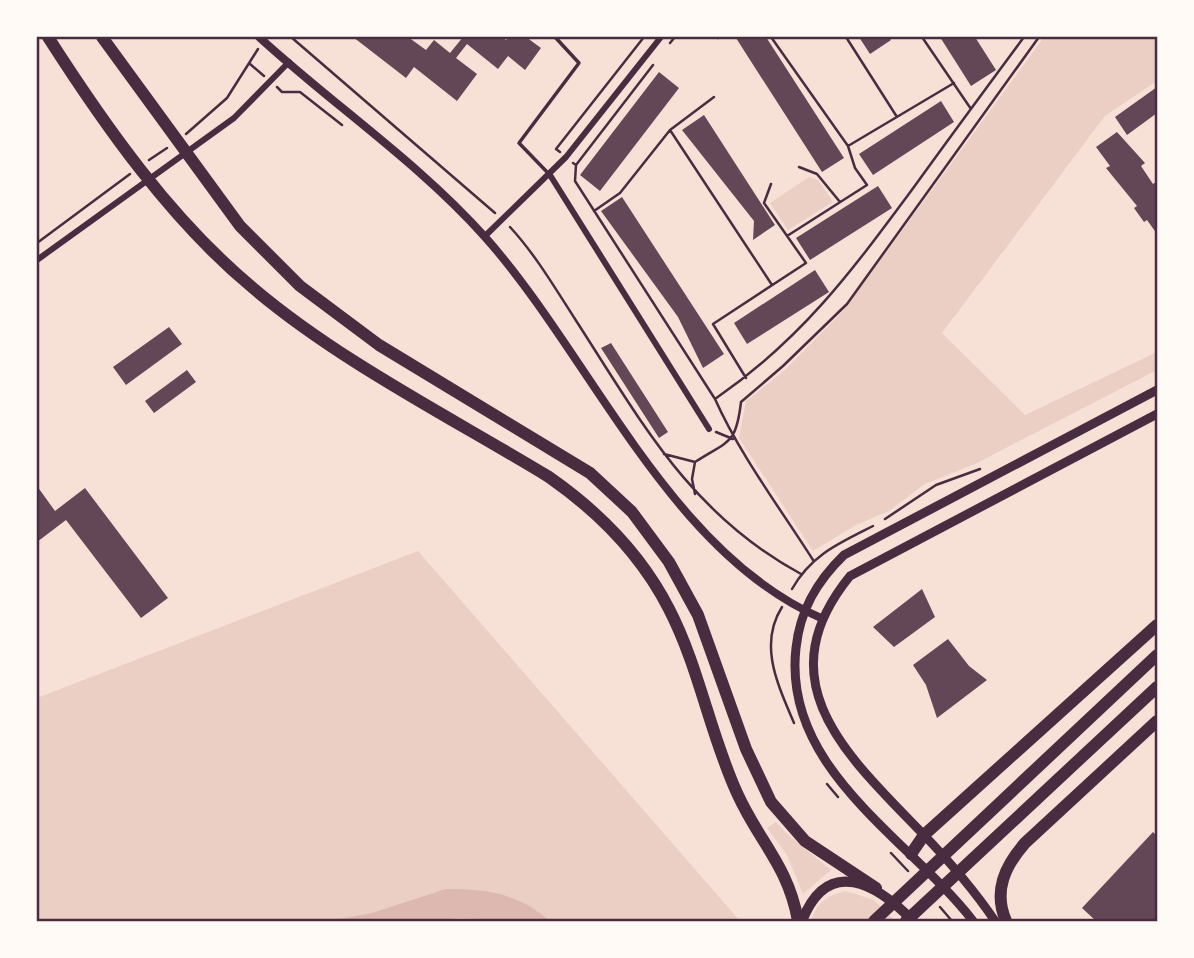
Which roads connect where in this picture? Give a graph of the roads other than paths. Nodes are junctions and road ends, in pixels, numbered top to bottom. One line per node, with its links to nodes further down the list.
1 (48, 37): 22 (highway)
2 (102, 37): 21 (highway)
3 (555, 37): 7 (lane)
4 (661, 37): 7 (street)
5 (262, 39): 6 (street)
6 (289, 62): 8 (street); 9 (street)
7 (550, 175): 8 (street); 12 (street)
8 (484, 237): 13 (street)
9 (37, 260)
10 (1157, 390): 13 (main road)
11 (1157, 414): 14 (main road)
12 (709, 429)
13 (804, 611): 14 (street); 20 (main road)
14 (821, 618): 19 (main road)
15 (1157, 625): 19 (highway)
16 (1157, 655): 23 (highway)
17 (1157, 687): 24 (highway)
18 (1157, 721): 28 (highway)
19 (923, 835): 20 (highway); 27 (main road)
20 (911, 855): 26 (main road)
21 (876, 888): 22 (highway); 25 (highway)
22 (800, 921)
23 (874, 921)
24 (906, 921)
25 (913, 921)
26 (973, 921)
27 (995, 921)
28 (1006, 921)

